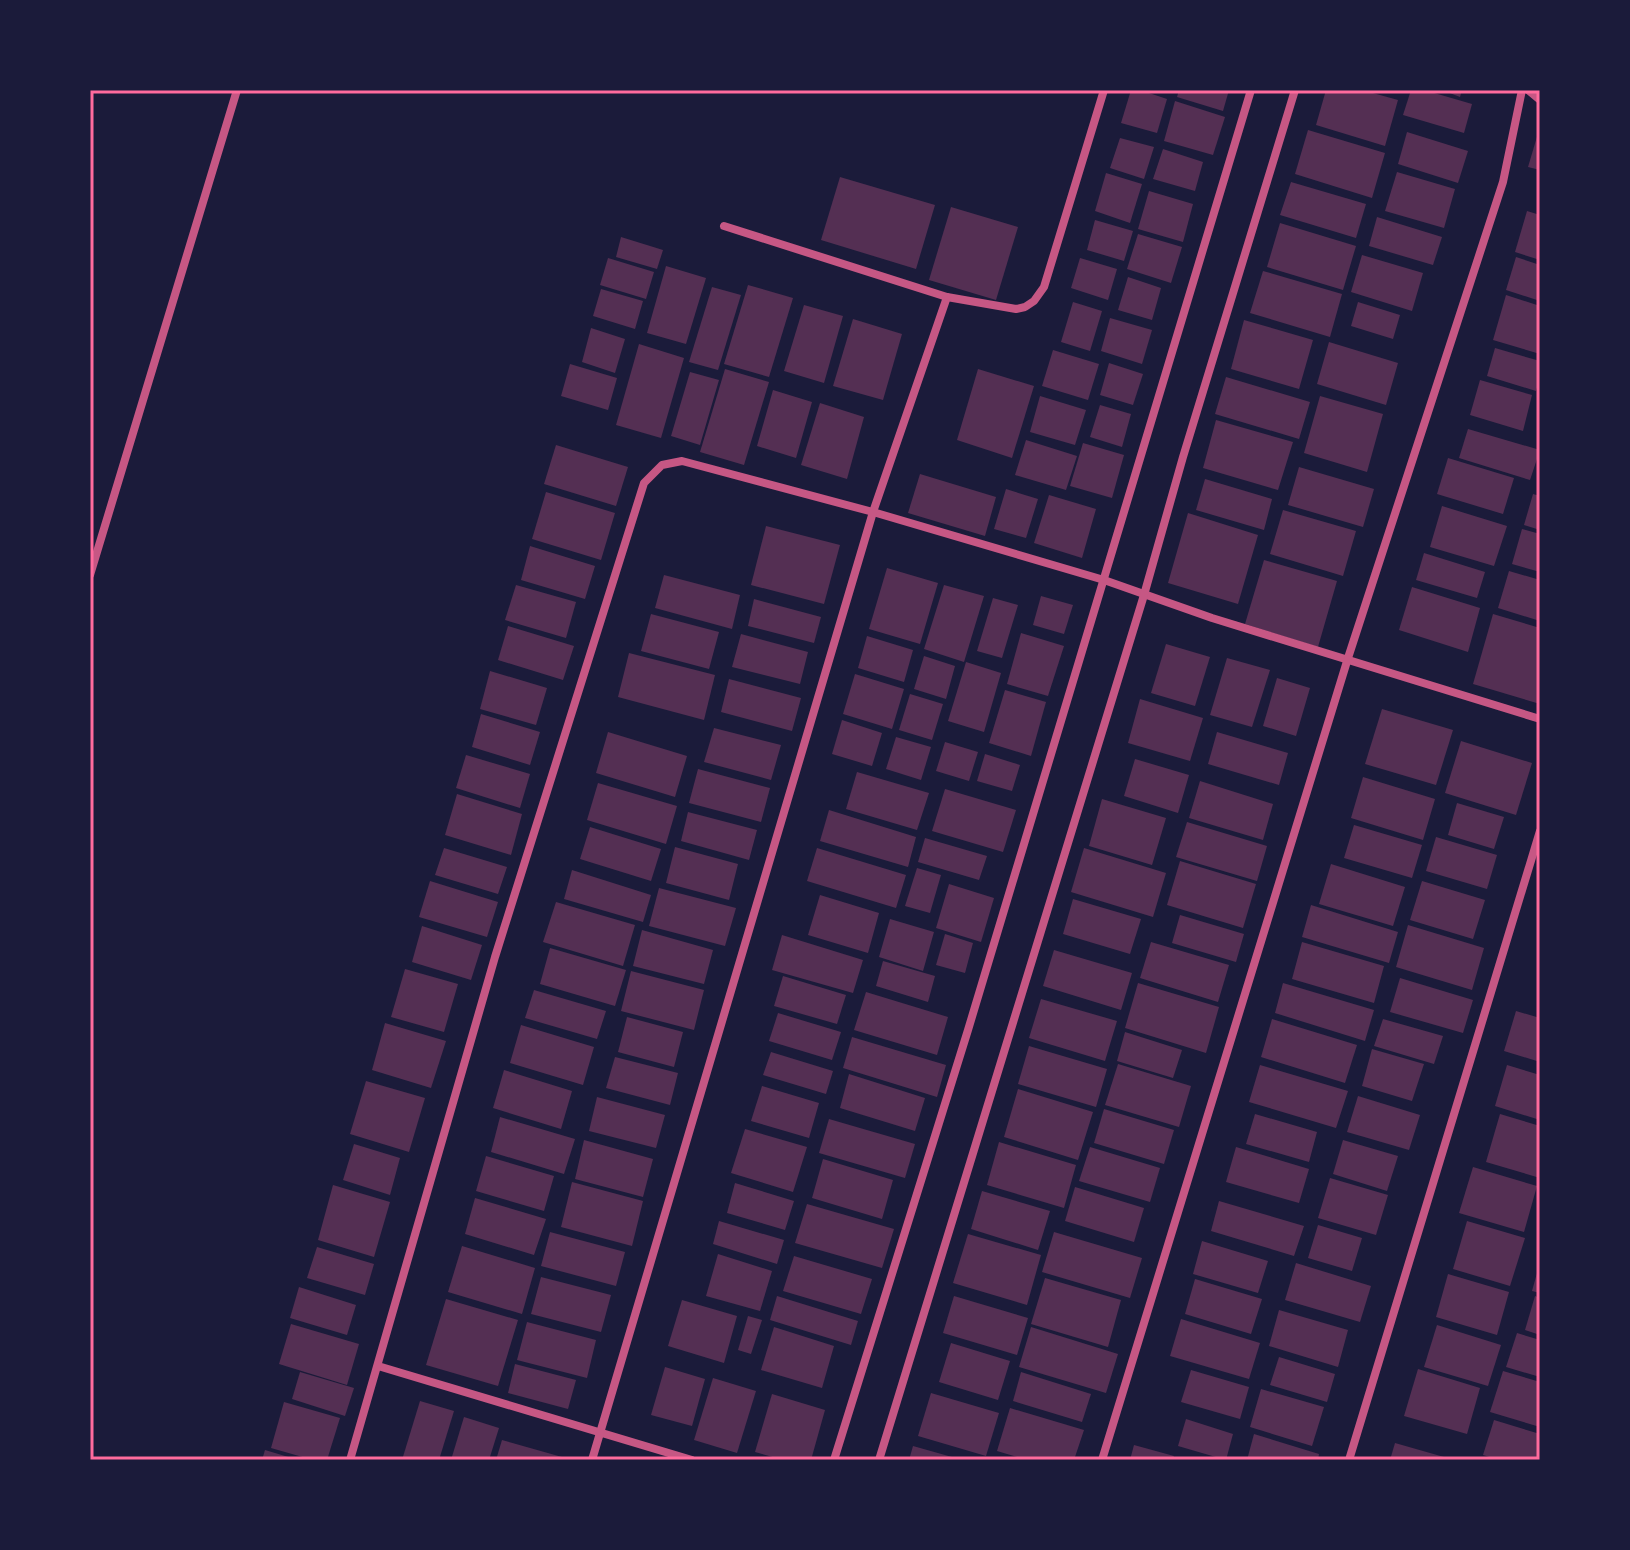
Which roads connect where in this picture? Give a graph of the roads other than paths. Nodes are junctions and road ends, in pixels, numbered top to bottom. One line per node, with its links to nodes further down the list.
1 (237, 90): 10 (street)
2 (1104, 90): 8 (street)
3 (1251, 90): 11 (street)
4 (1295, 90): 12 (street)
5 (1525, 90): 6 (street); 13 (street)
6 (1540, 100)
7 (724, 226): 8 (street)
8 (947, 297): 9 (street)
9 (873, 512): 11 (street); 16 (street); 17 (street)
10 (90, 575)
11 (1104, 580): 12 (street); 21 (street)
12 (1141, 593): 13 (street); 22 (street)
13 (1348, 658): 14 (street); 23 (street)
14 (1540, 719)
15 (1540, 831): 24 (street)
16 (378, 1366): 17 (street); 18 (street)
17 (600, 1432): 19 (street); 20 (street)
18 (350, 1460)
19 (592, 1460)
20 (692, 1460)
21 (834, 1460)
22 (879, 1460)
23 (1102, 1460)
24 (1349, 1460)

